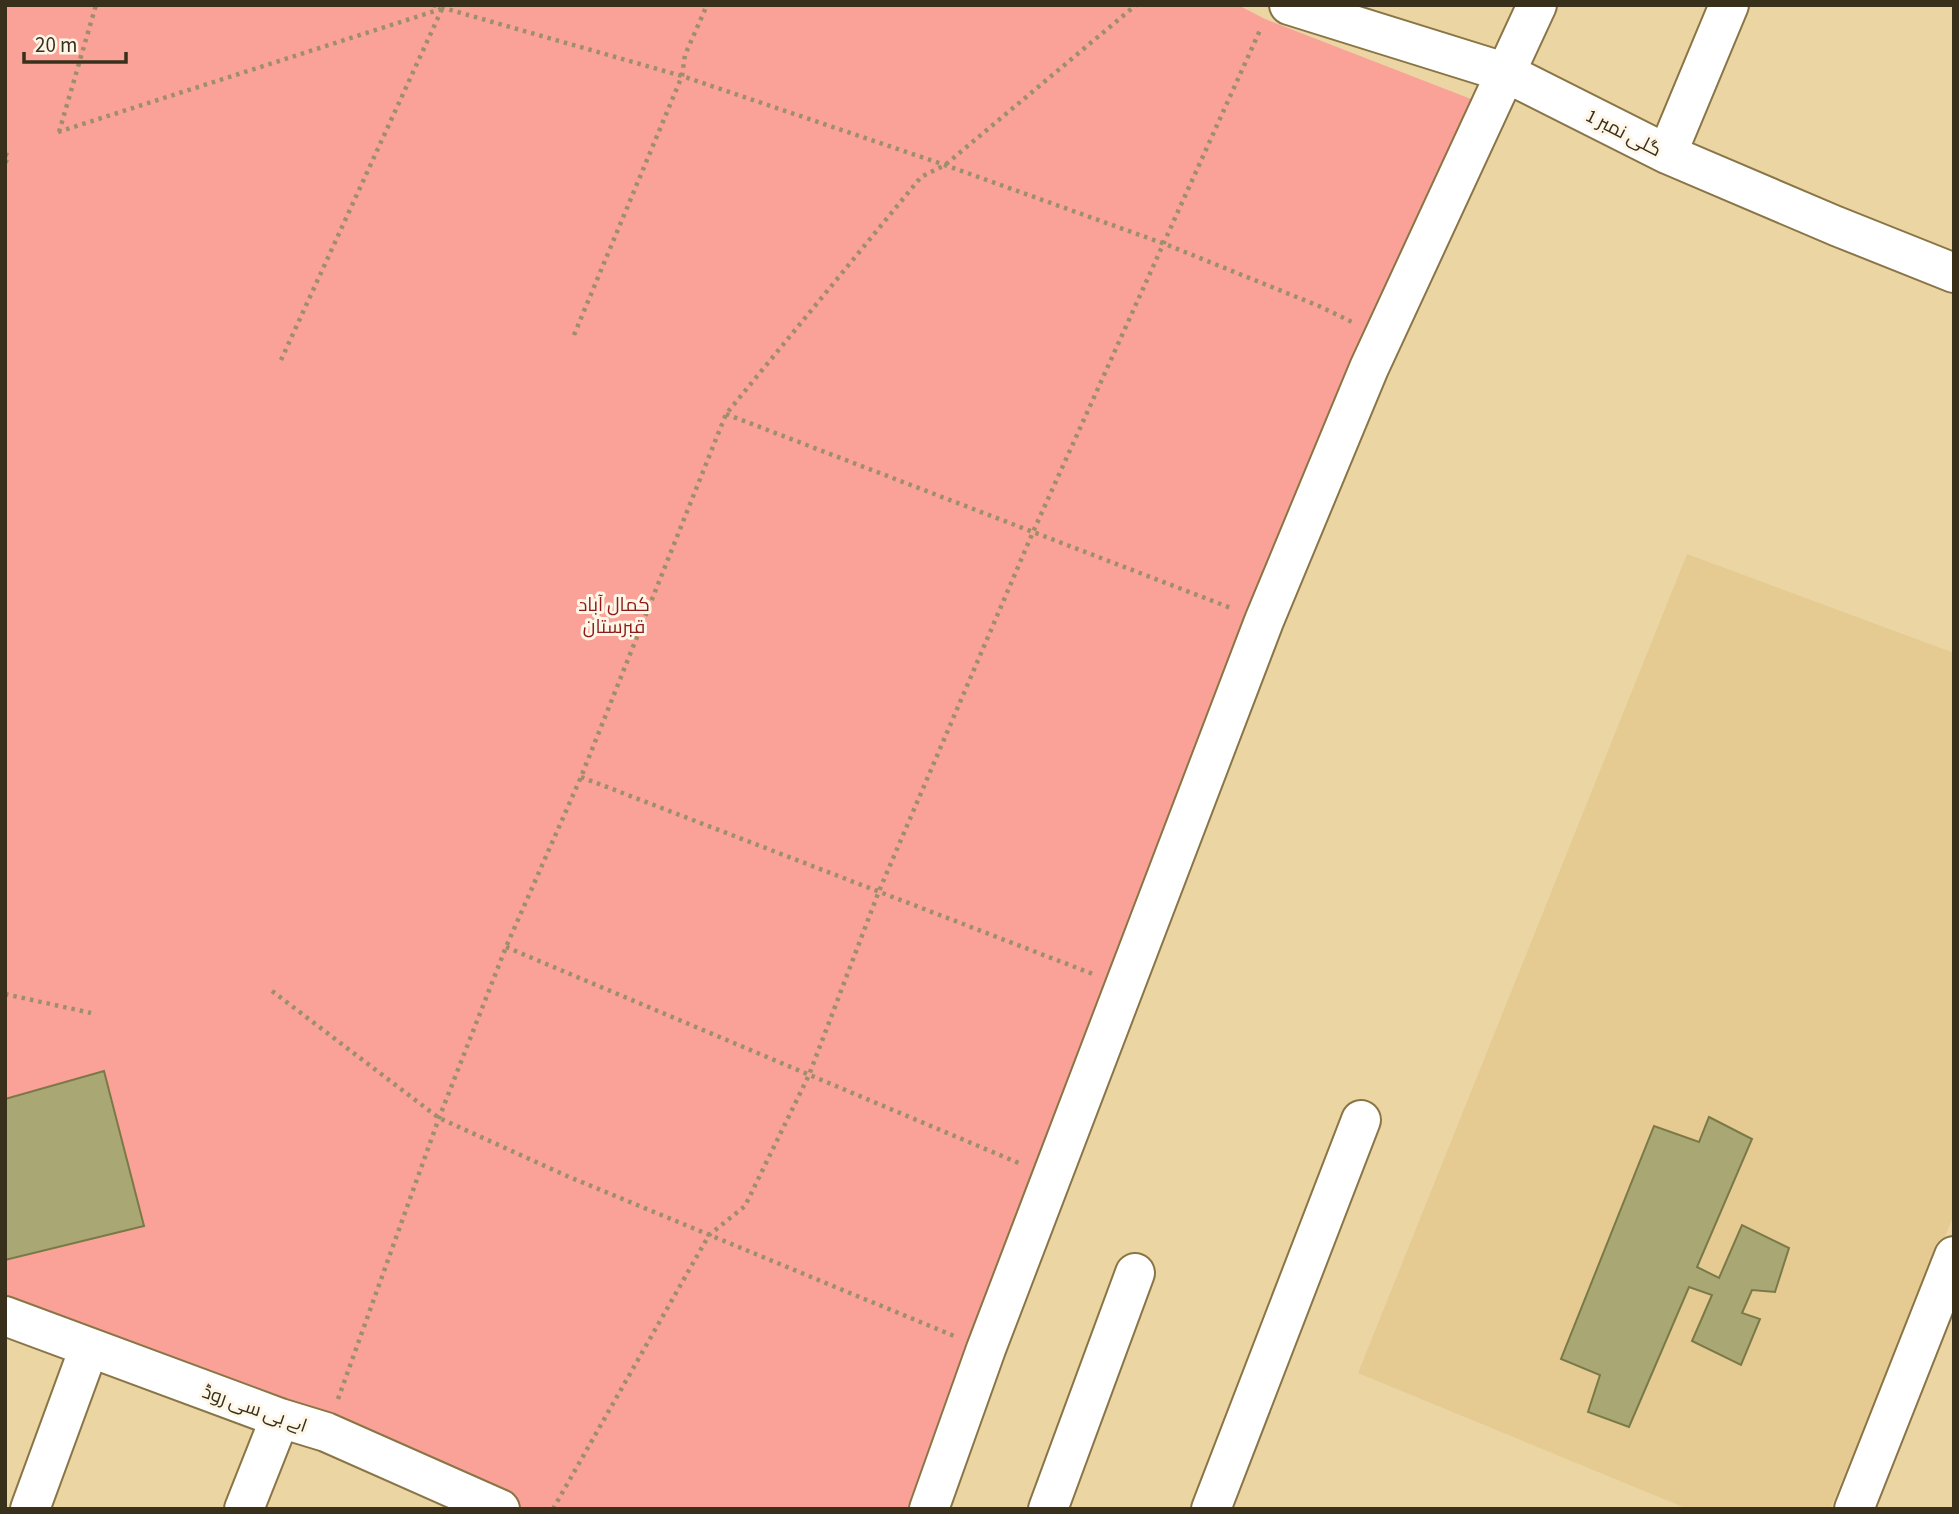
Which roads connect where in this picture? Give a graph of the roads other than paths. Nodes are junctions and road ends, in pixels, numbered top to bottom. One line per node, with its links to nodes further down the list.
1 (1729, 5): 5 (street)
2 (1527, 8): 4 (street)
3 (1277, 12): 4 (street, گلی نمبر 1)
4 (1504, 72): 5 (street, گلی نمبر 1); 16 (street)
5 (1667, 154): 6 (street, گلی نمبر 1)
6 (1954, 273)
7 (1361, 1120): 18 (street)
8 (1954, 1256): 19 (street)
9 (1135, 1273): 17 (street)
10 (5, 1316): 11 (street, اے بی سی روڈ)
11 (89, 1348): 12 (street, اے بی سی روڈ); 14 (street)
12 (280, 1418): 13 (street, اے بی سی روڈ); 15 (street)
13 (485, 1506)
14 (30, 1509)
15 (244, 1509)
16 (929, 1509)
17 (1048, 1509)
18 (1211, 1509)
19 (1854, 1509)

